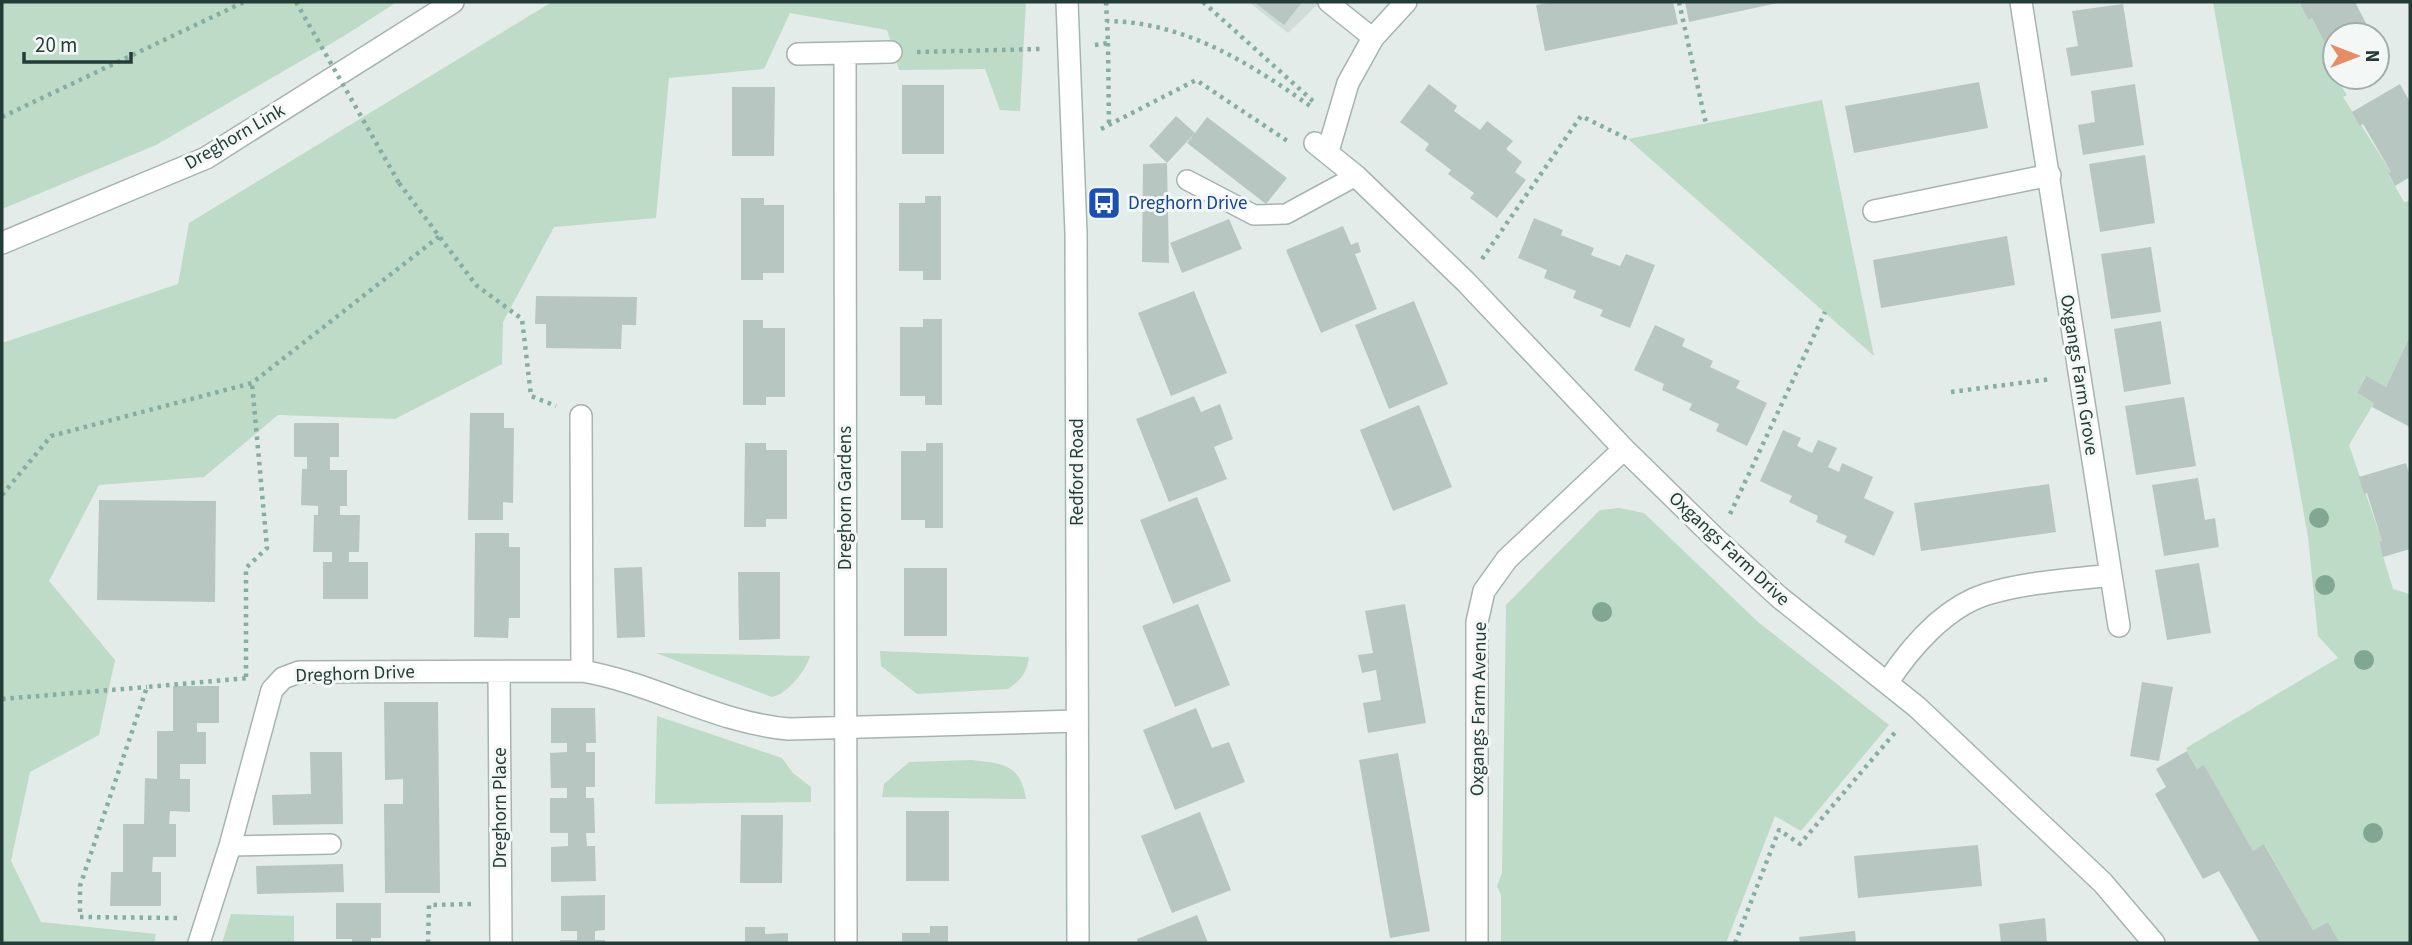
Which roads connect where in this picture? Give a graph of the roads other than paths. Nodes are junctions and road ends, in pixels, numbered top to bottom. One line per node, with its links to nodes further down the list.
1 (453, 2): 14 (street, Dreghorn Link)
2 (1067, 2): 22 (street, Redford Road)
3 (1328, 2): 6 (lane)
4 (1406, 2): 6 (street)
5 (2021, 2): 10 (street, Oxgangs Farm Grove)
6 (1373, 38): 11 (street, Oxgangs Farm Drive)
7 (899, 52): 8 (street)
8 (845, 53): 9 (street); 23 (street, Dreghorn Gardens)
9 (798, 54)
10 (2050, 175): 13 (street); 17 (street, Oxgangs Farm Grove)
11 (1356, 176): 12 (lane); 16 (street, Oxgangs Farm Drive)
12 (1187, 180)
13 (1874, 211)
14 (2, 243)
15 (581, 416): 19 (street)
16 (1624, 449): 21 (street, Oxgangs Farm Drive); 30 (street, Oxgangs Farm Avenue)
17 (2111, 575): 18 (street, Oxgangs Farm Grove); 21 (street)
18 (2119, 626)
19 (582, 671): 20 (street, Dreghorn Drive); 23 (street, Dreghorn Drive)
20 (499, 672): 25 (street, Dreghorn Drive); 27 (street, Dreghorn Place)
21 (1887, 683): 31 (street, Oxgangs Farm Drive)
22 (1077, 720): 23 (street, Dreghorn Drive); 29 (street, Redford Road)
23 (845, 729): 28 (street, Dreghorn Gardens)
24 (331, 844): 25 (lane)
25 (230, 846): 26 (street, Dreghorn Drive)
26 (199, 943)
27 (500, 943)
28 (846, 943)
29 (1078, 943)
30 (1478, 943)
31 (2154, 943)

